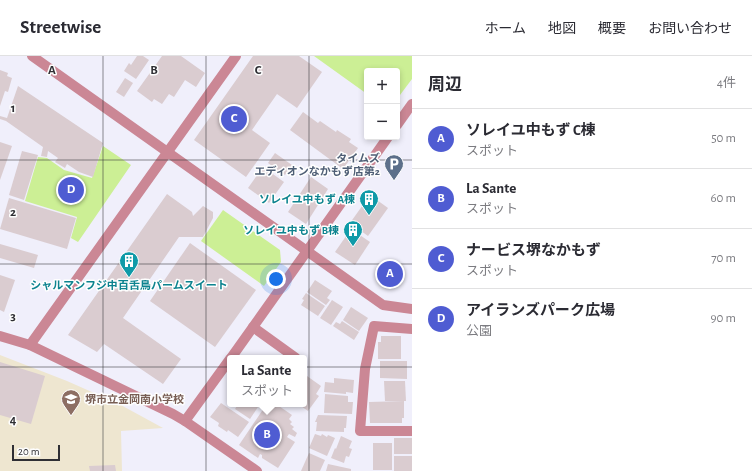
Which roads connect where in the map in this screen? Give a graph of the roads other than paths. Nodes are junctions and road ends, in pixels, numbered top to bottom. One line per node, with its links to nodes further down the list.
1 (32, 56): 6 (street)
2 (236, 56): 6 (street)
3 (412, 104): 4 (street)
4 (400, 121)
5 (386, 140): 7 (street)
6 (168, 151): 7 (street); 12 (street)
7 (306, 251): 8 (street); 9 (street)
8 (412, 309)
9 (253, 327): 13 (street); 14 (street)
10 (412, 329): 17 (street)
11 (0, 336): 12 (street)
12 (30, 345): 16 (street)
13 (232, 355)
14 (292, 355)
15 (227, 362): 16 (street)
16 (185, 421): 18 (street)
17 (412, 431)
18 (257, 471)

